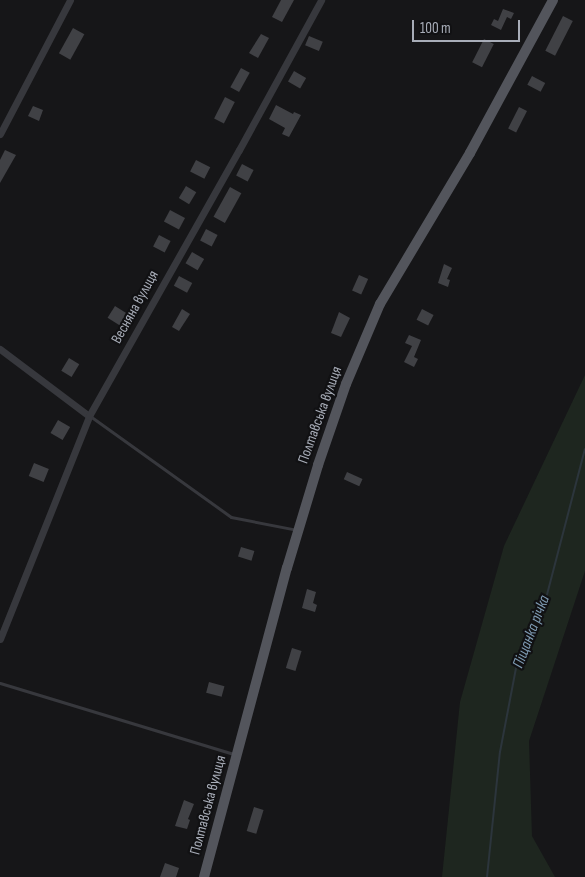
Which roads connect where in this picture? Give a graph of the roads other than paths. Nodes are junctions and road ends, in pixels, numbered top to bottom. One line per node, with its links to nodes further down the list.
1 (70, 0): 4 (street)
2 (321, 0): 6 (street, Весняна вулиця)
3 (553, 0): 7 (main road, Полтавська вулиця)
4 (0, 134)
5 (0, 349): 6 (street)
6 (89, 416): 7 (lane); 8 (street, Весняна вулиця)
7 (298, 530): 10 (main road, Полтавська вулиця)
8 (0, 639)
9 (0, 683): 10 (lane)
10 (237, 755): 11 (main road, Полтавська вулиця)
11 (204, 877)

